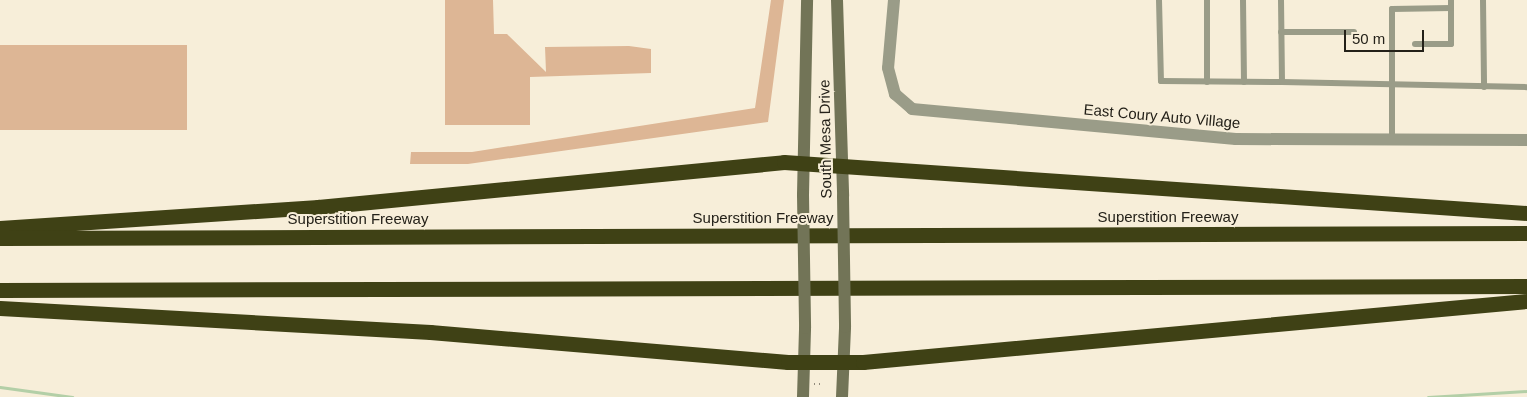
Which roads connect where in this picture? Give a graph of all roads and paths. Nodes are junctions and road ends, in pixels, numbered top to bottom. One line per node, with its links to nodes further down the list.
1 (807, 0): 22 (main road, South Mesa Drive)
2 (838, 0): 23 (main road, South Mesa Drive)
3 (894, 0): 20 (street, East Coury Auto Village)
4 (1159, 0): 14 (lane)
5 (1207, 0): 14 (lane)
6 (1242, 0): 15 (lane)
7 (1281, 0): 11 (lane)
8 (1451, 0): 10 (lane)
9 (1483, 0): 19 (lane)
10 (1451, 8): 13 (lane); 17 (lane)
11 (1282, 32): 12 (lane); 16 (lane)
12 (1354, 32)
13 (1415, 44)
14 (1207, 82): 15 (lane)
15 (1244, 82): 16 (lane)
16 (1282, 82): 17 (lane)
17 (1394, 84): 19 (lane); 20 (lane)
18 (1527, 86): 19 (lane)
19 (1484, 87)
20 (1392, 140): 21 (street, East Coury Auto Village)
21 (1527, 140)
22 (802, 163): 23 (highway); 25 (highway); 32 (main road, South Mesa Drive, bridge)
23 (842, 166): 24 (highway); 33 (main road, South Mesa Drive, bridge)
24 (1527, 213)
25 (0, 228)
26 (1527, 233): 27 (highway, Superstition Freeway)
27 (0, 238)
28 (1527, 286): 29 (highway)
29 (0, 290)
30 (1527, 301): 33 (highway)
31 (0, 308): 32 (highway)
32 (803, 362): 33 (highway); 36 (main road, South Mesa Drive)
33 (845, 362): 37 (main road, South Mesa Drive)
34 (811, 383): 35 (path)
35 (822, 384)
36 (804, 397)
37 (842, 397)

